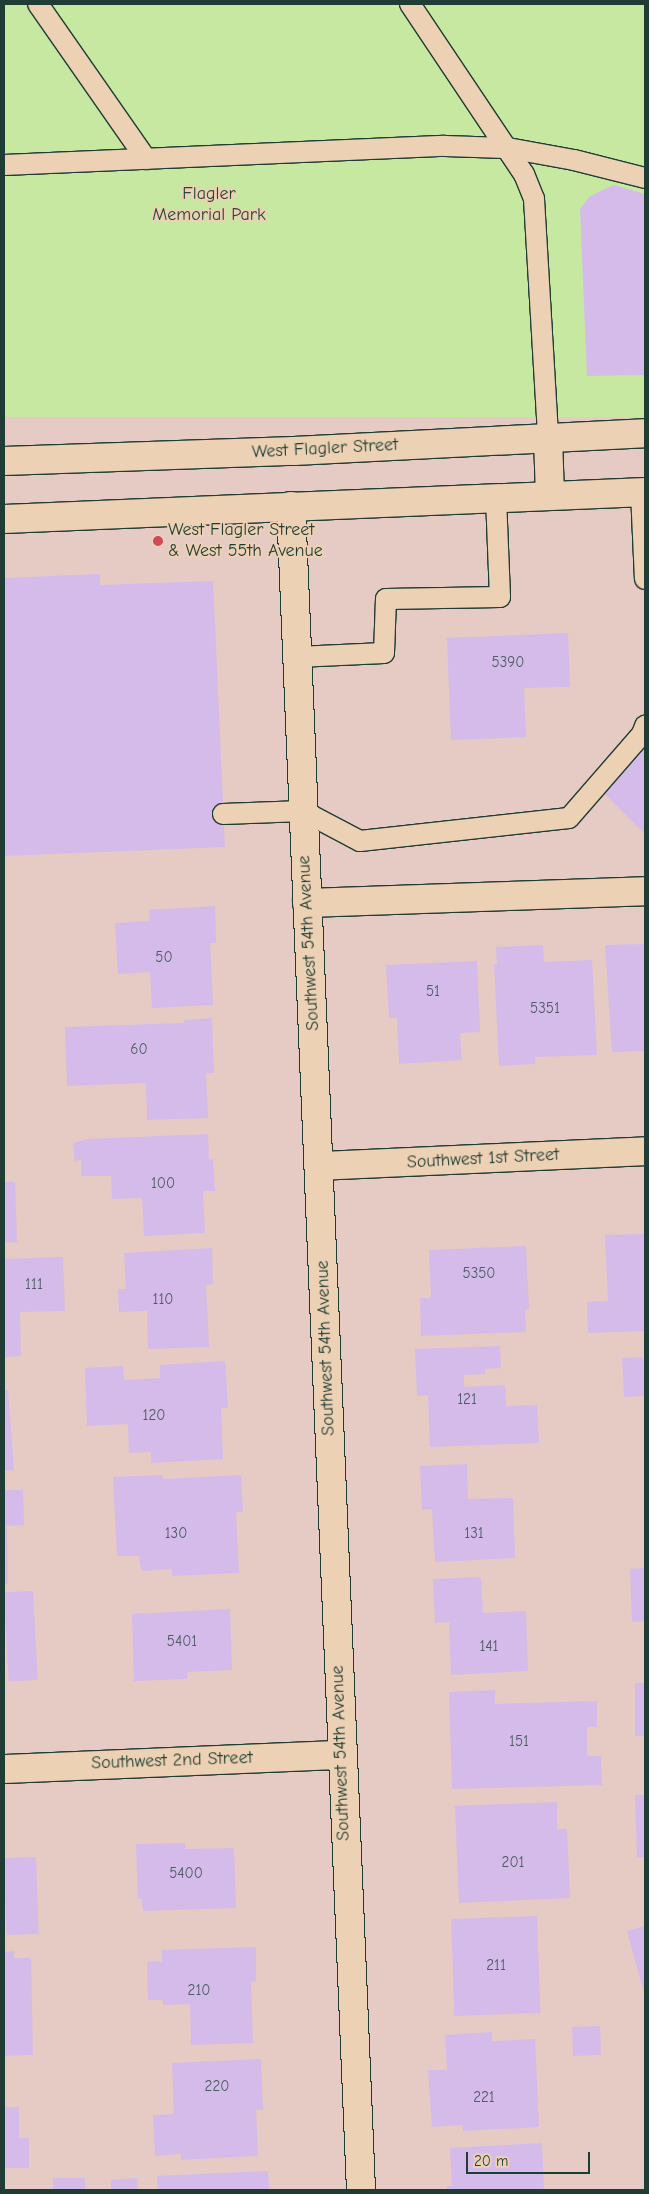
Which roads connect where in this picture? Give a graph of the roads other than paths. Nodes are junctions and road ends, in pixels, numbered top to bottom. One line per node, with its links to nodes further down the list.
1 (38, 4): 4 (lane)
2 (410, 4): 3 (lane)
3 (508, 148): 4 (lane); 6 (lane); 8 (lane)
4 (146, 159): 5 (lane)
5 (4, 166)
6 (645, 178)
7 (645, 433): 8 (street, West Flagler Street)
8 (548, 438): 9 (street, West Flagler Street); 11 (street)
9 (4, 461)
10 (643, 492): 11 (street); 15 (lane)
11 (550, 496): 12 (street)
12 (496, 499): 13 (street); 16 (lane)
13 (290, 506): 14 (street); 16 (street, Southwest 54th Avenue)
14 (4, 519)
15 (645, 579)
16 (297, 657): 18 (street, Southwest 54th Avenue)
17 (645, 726): 18 (lane)
18 (303, 811): 19 (lane); 21 (street, Southwest 54th Avenue)
19 (223, 814)
20 (645, 891): 21 (street)
21 (307, 903): 23 (street, Southwest 54th Avenue)
22 (645, 1151): 23 (street, Southwest 1st Street)
23 (320, 1166): 24 (street, Southwest 54th Avenue)
24 (341, 1755): 25 (street, Southwest 2nd Street); 26 (street, Southwest 54th Avenue)
25 (4, 1768)
26 (362, 2190)

